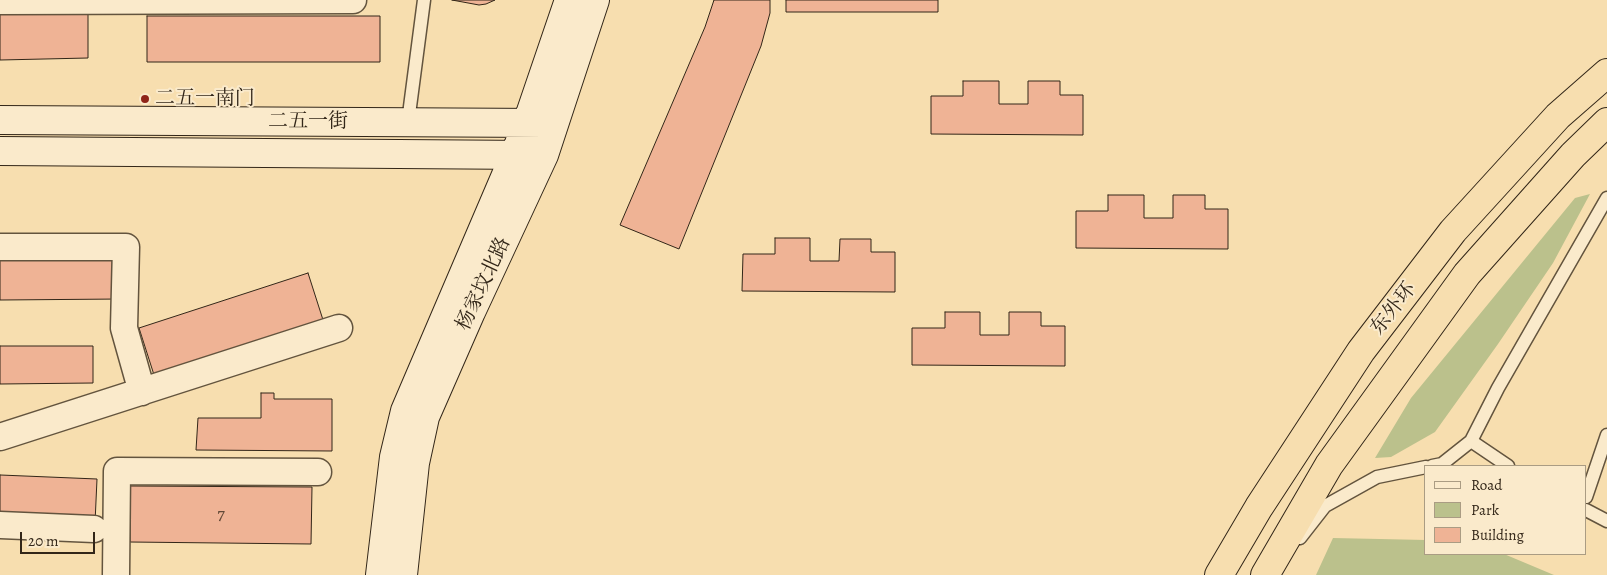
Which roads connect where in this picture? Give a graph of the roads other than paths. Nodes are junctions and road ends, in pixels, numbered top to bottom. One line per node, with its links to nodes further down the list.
1 (101, 0): 2 (street); 6 (street)
2 (353, 0)
3 (424, 0): 9 (lane)
4 (569, 0): 11 (main road, 杨家坟北路)
5 (595, 0): 12 (main road, 杨家坟北路)
6 (0, 1)
7 (1607, 73): 35 (highway, 东外环)
8 (0, 120): 9 (main road, 二五一街)
9 (408, 122): 11 (main road, 二五一街)
10 (1607, 122): 36 (highway, 东外环)
11 (527, 123): 12 (main road, 二五一街); 14 (main road, 杨家坟北路)
12 (555, 123): 15 (main road, 杨家坟北路)
13 (0, 151): 14 (main road, 二五一街)
14 (515, 154): 15 (main road, 二五一街); 33 (main road, 杨家坟北路)
15 (544, 155): 34 (main road, 杨家坟北路)
16 (1607, 198): 22 (lane)
17 (0, 248): 19 (street)
18 (339, 328): 19 (street)
19 (142, 392): 21 (street)
20 (1607, 436): 27 (lane)
21 (0, 437)
22 (1471, 441): 23 (lane); 24 (lane)
23 (1437, 465)
24 (1507, 465)
25 (1424, 467): 37 (lane)
26 (318, 472): 32 (street)
27 (1587, 494)
28 (1587, 510): 29 (lane)
29 (1607, 520)
30 (0, 525): 31 (street)
31 (94, 529)
32 (116, 575)
33 (380, 575)
34 (403, 575)
35 (1219, 575)
36 (1265, 575)
37 (1270, 575)

